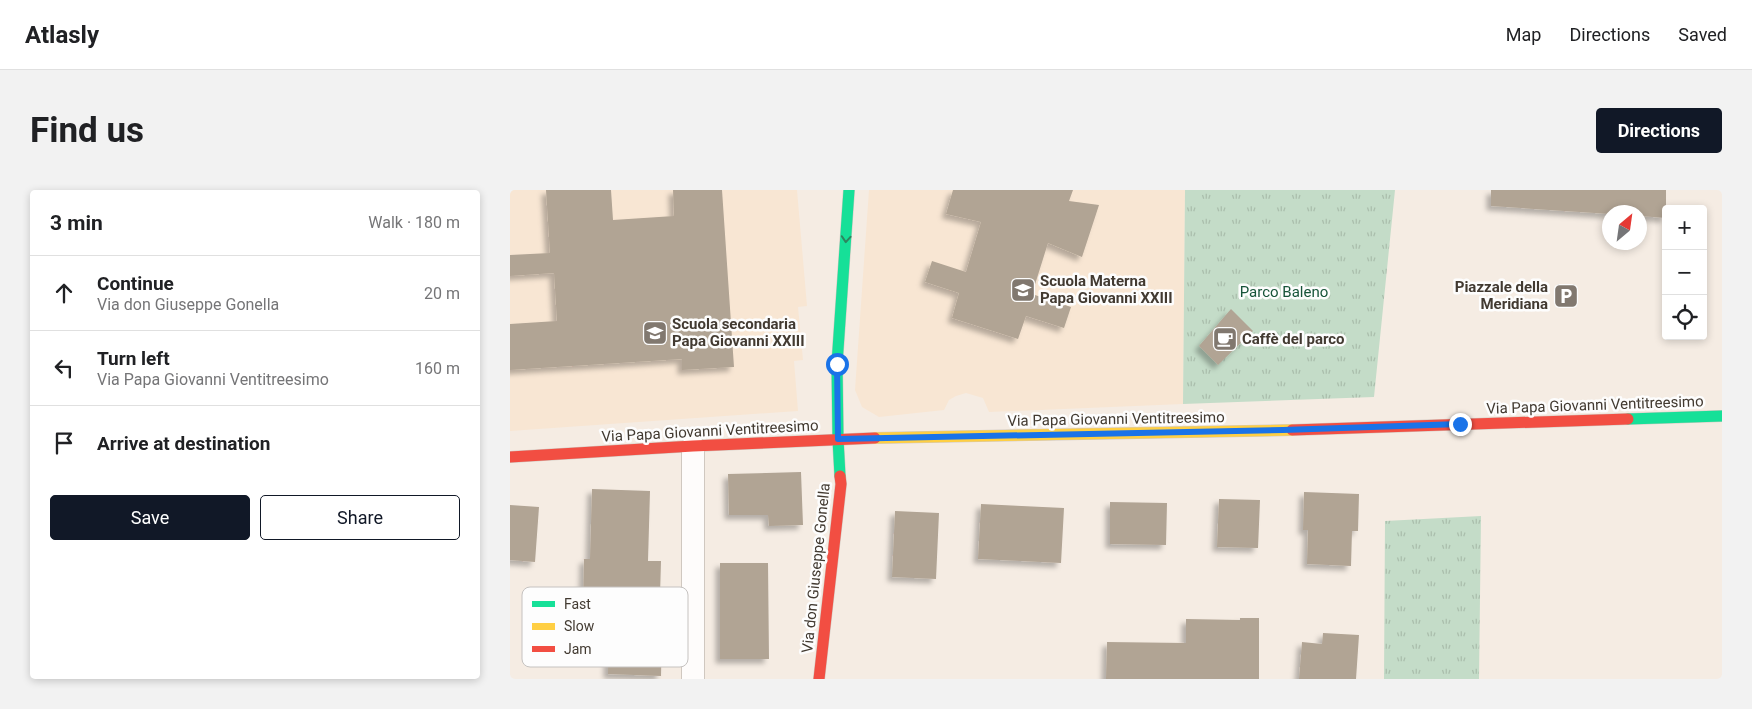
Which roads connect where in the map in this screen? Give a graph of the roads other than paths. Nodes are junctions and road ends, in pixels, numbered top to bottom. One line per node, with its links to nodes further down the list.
1 (850, 190): 3 (street, Via don Giuseppe Gonella, one-way to 3)
2 (1722, 416): 3 (street, Via Papa Giovanni Ventitreesimo)
3 (838, 439): 4 (street, Via Papa Giovanni Ventitreesimo); 7 (street, Via don Giuseppe Gonella)
4 (693, 446): 5 (street, Via Papa Giovanni Ventitreesimo); 6 (street)
5 (510, 457)
6 (693, 679)
7 (820, 679)

